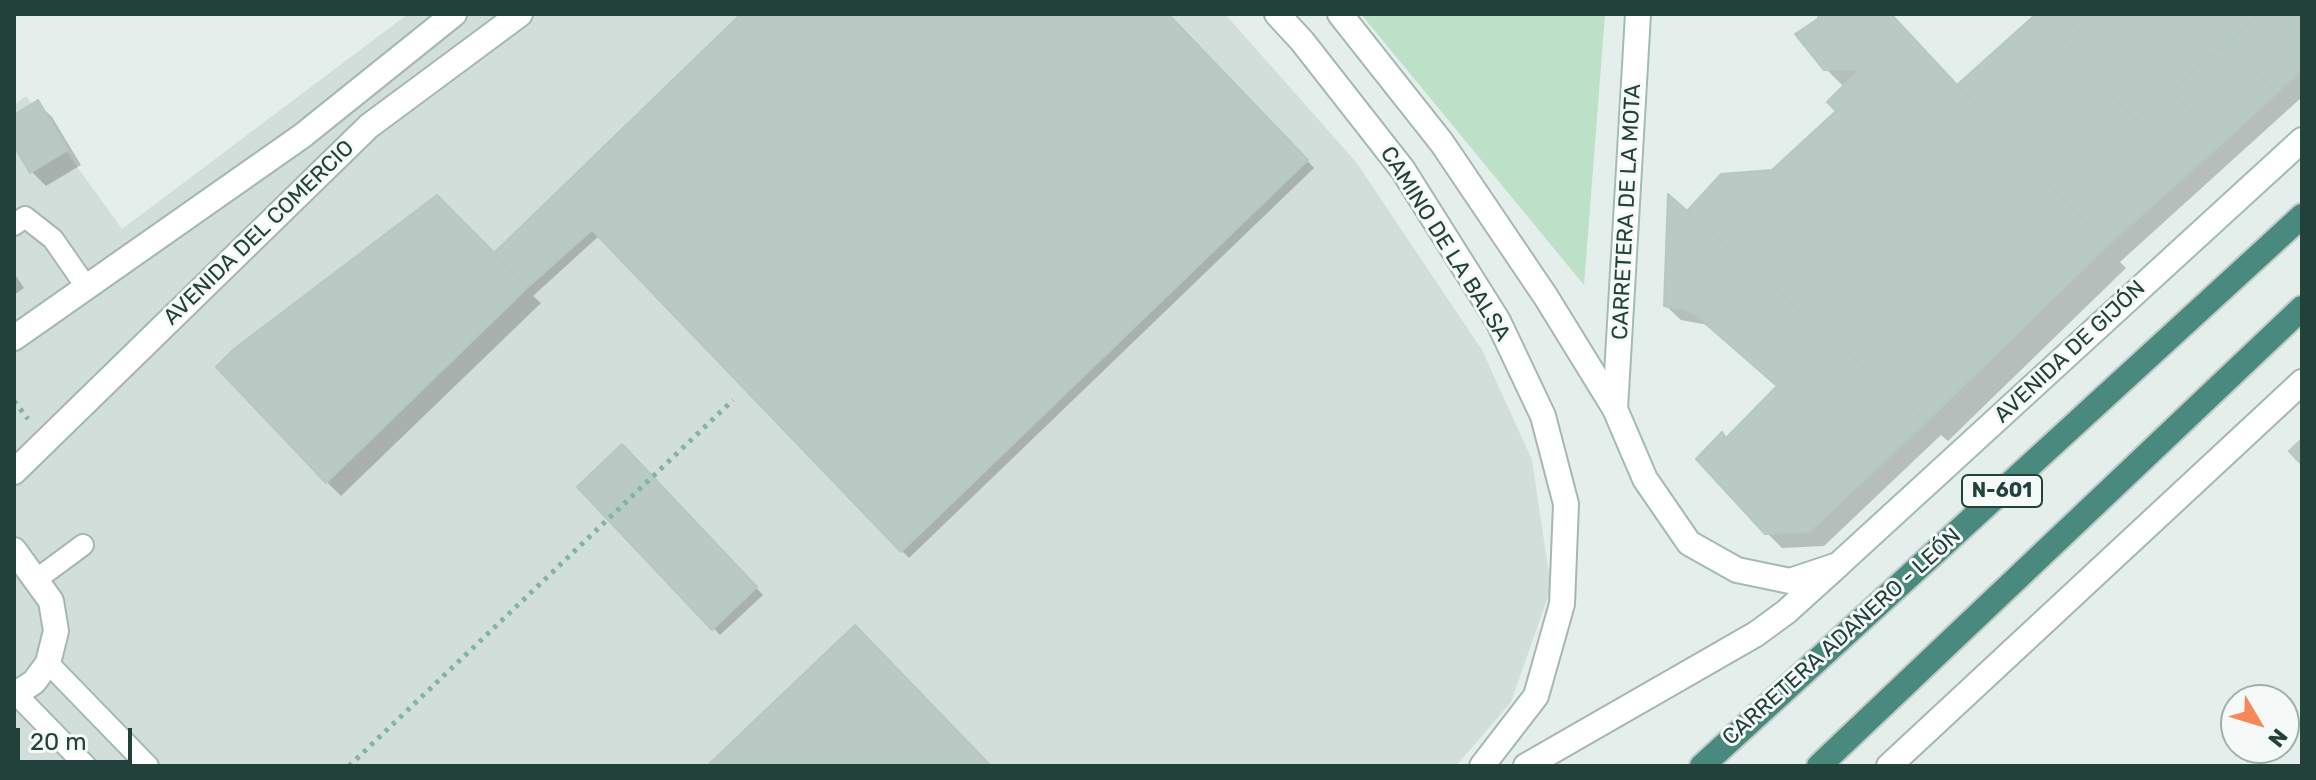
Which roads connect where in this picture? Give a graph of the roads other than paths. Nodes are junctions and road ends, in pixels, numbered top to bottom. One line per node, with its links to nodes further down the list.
1 (454, 14): 9 (street, AVENIDA DEL COMERCIO)
2 (520, 14): 14 (street, AVENIDA DEL COMERCIO)
3 (1277, 14): 23 (street, CAMINO DE LA BALSA)
4 (1340, 14): 13 (street)
5 (1642, 17): 13 (street, CARRETERA DE LA MOTA)
6 (2302, 140): 17 (street, AVENIDA DE GIJÓN)
7 (2302, 216): 25 (highway, CARRETERA ADANERO - LEÓN / N-601)
8 (14, 225): 9 (lane)
9 (87, 288): 11 (street, AVENIDA DEL COMERCIO)
10 (2302, 308): 26 (highway, N-601)
11 (14, 338)
12 (2302, 382): 27 (street)
13 (1615, 409): 17 (street, AVENIDA DE GIJÓN)
14 (14, 472)
15 (83, 545): 18 (lane)
16 (14, 550): 18 (street)
17 (1838, 565): 24 (street, AVENIDA DE GIJÓN)
18 (37, 579): 19 (street)
19 (48, 663): 20 (street); 22 (lane)
20 (15, 695): 21 (lane)
21 (86, 766)
22 (148, 766)
23 (1482, 766)
24 (1526, 766)
25 (1702, 766)
26 (1819, 766)
27 (1889, 766)

